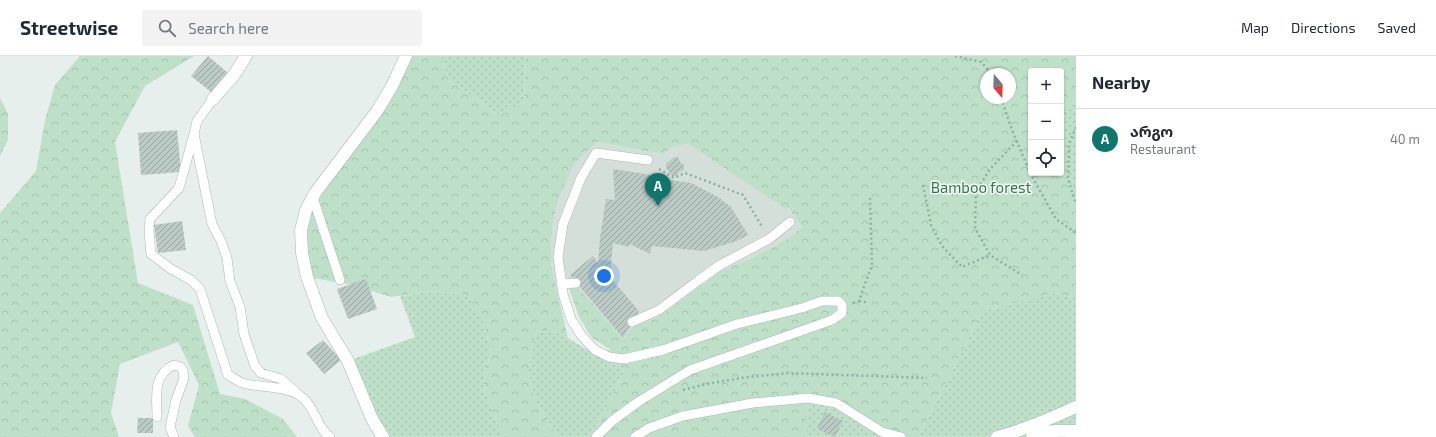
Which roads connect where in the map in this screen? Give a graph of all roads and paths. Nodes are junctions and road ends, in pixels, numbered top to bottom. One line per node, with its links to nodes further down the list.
1 (246, 56): 5 (street)
2 (406, 56): 13 (street)
3 (955, 56): 4 (path)
4 (986, 68)
5 (213, 99): 8 (lane)
6 (1003, 104): 9 (path)
7 (1076, 127): 15 (path)
8 (194, 134): 30 (lane); 30 (lane)
9 (1017, 140): 17 (path); 19 (path)
10 (648, 160): 23 (lane)
11 (658, 170): 18 (path)
12 (923, 185): 19 (path)
13 (313, 198): 21 (lane); 36 (street)
14 (870, 198): 24 (path)
15 (1076, 204)
16 (790, 222): 18 (lane)
17 (1076, 233)
18 (769, 239): 27 (lane)
19 (990, 256): 20 (path)
20 (1022, 275)
21 (340, 280)
22 (576, 283): 23 (lane)
23 (562, 284): 26 (lane)
24 (860, 301): 25 (path); 26 (path)
25 (869, 302)
26 (842, 308): 37 (lane)
27 (632, 322)
28 (927, 378): 29 (path)
29 (682, 390)
30 (300, 396): 35 (lane)
31 (1076, 407): 40 (street)
32 (157, 417): 34 (lane)
33 (1076, 431): 41 (street)
34 (174, 437)
35 (330, 437)
36 (383, 437)
37 (596, 437)
38 (635, 437): 39 (lane)
39 (901, 437)
40 (997, 437)
41 (1032, 437)

